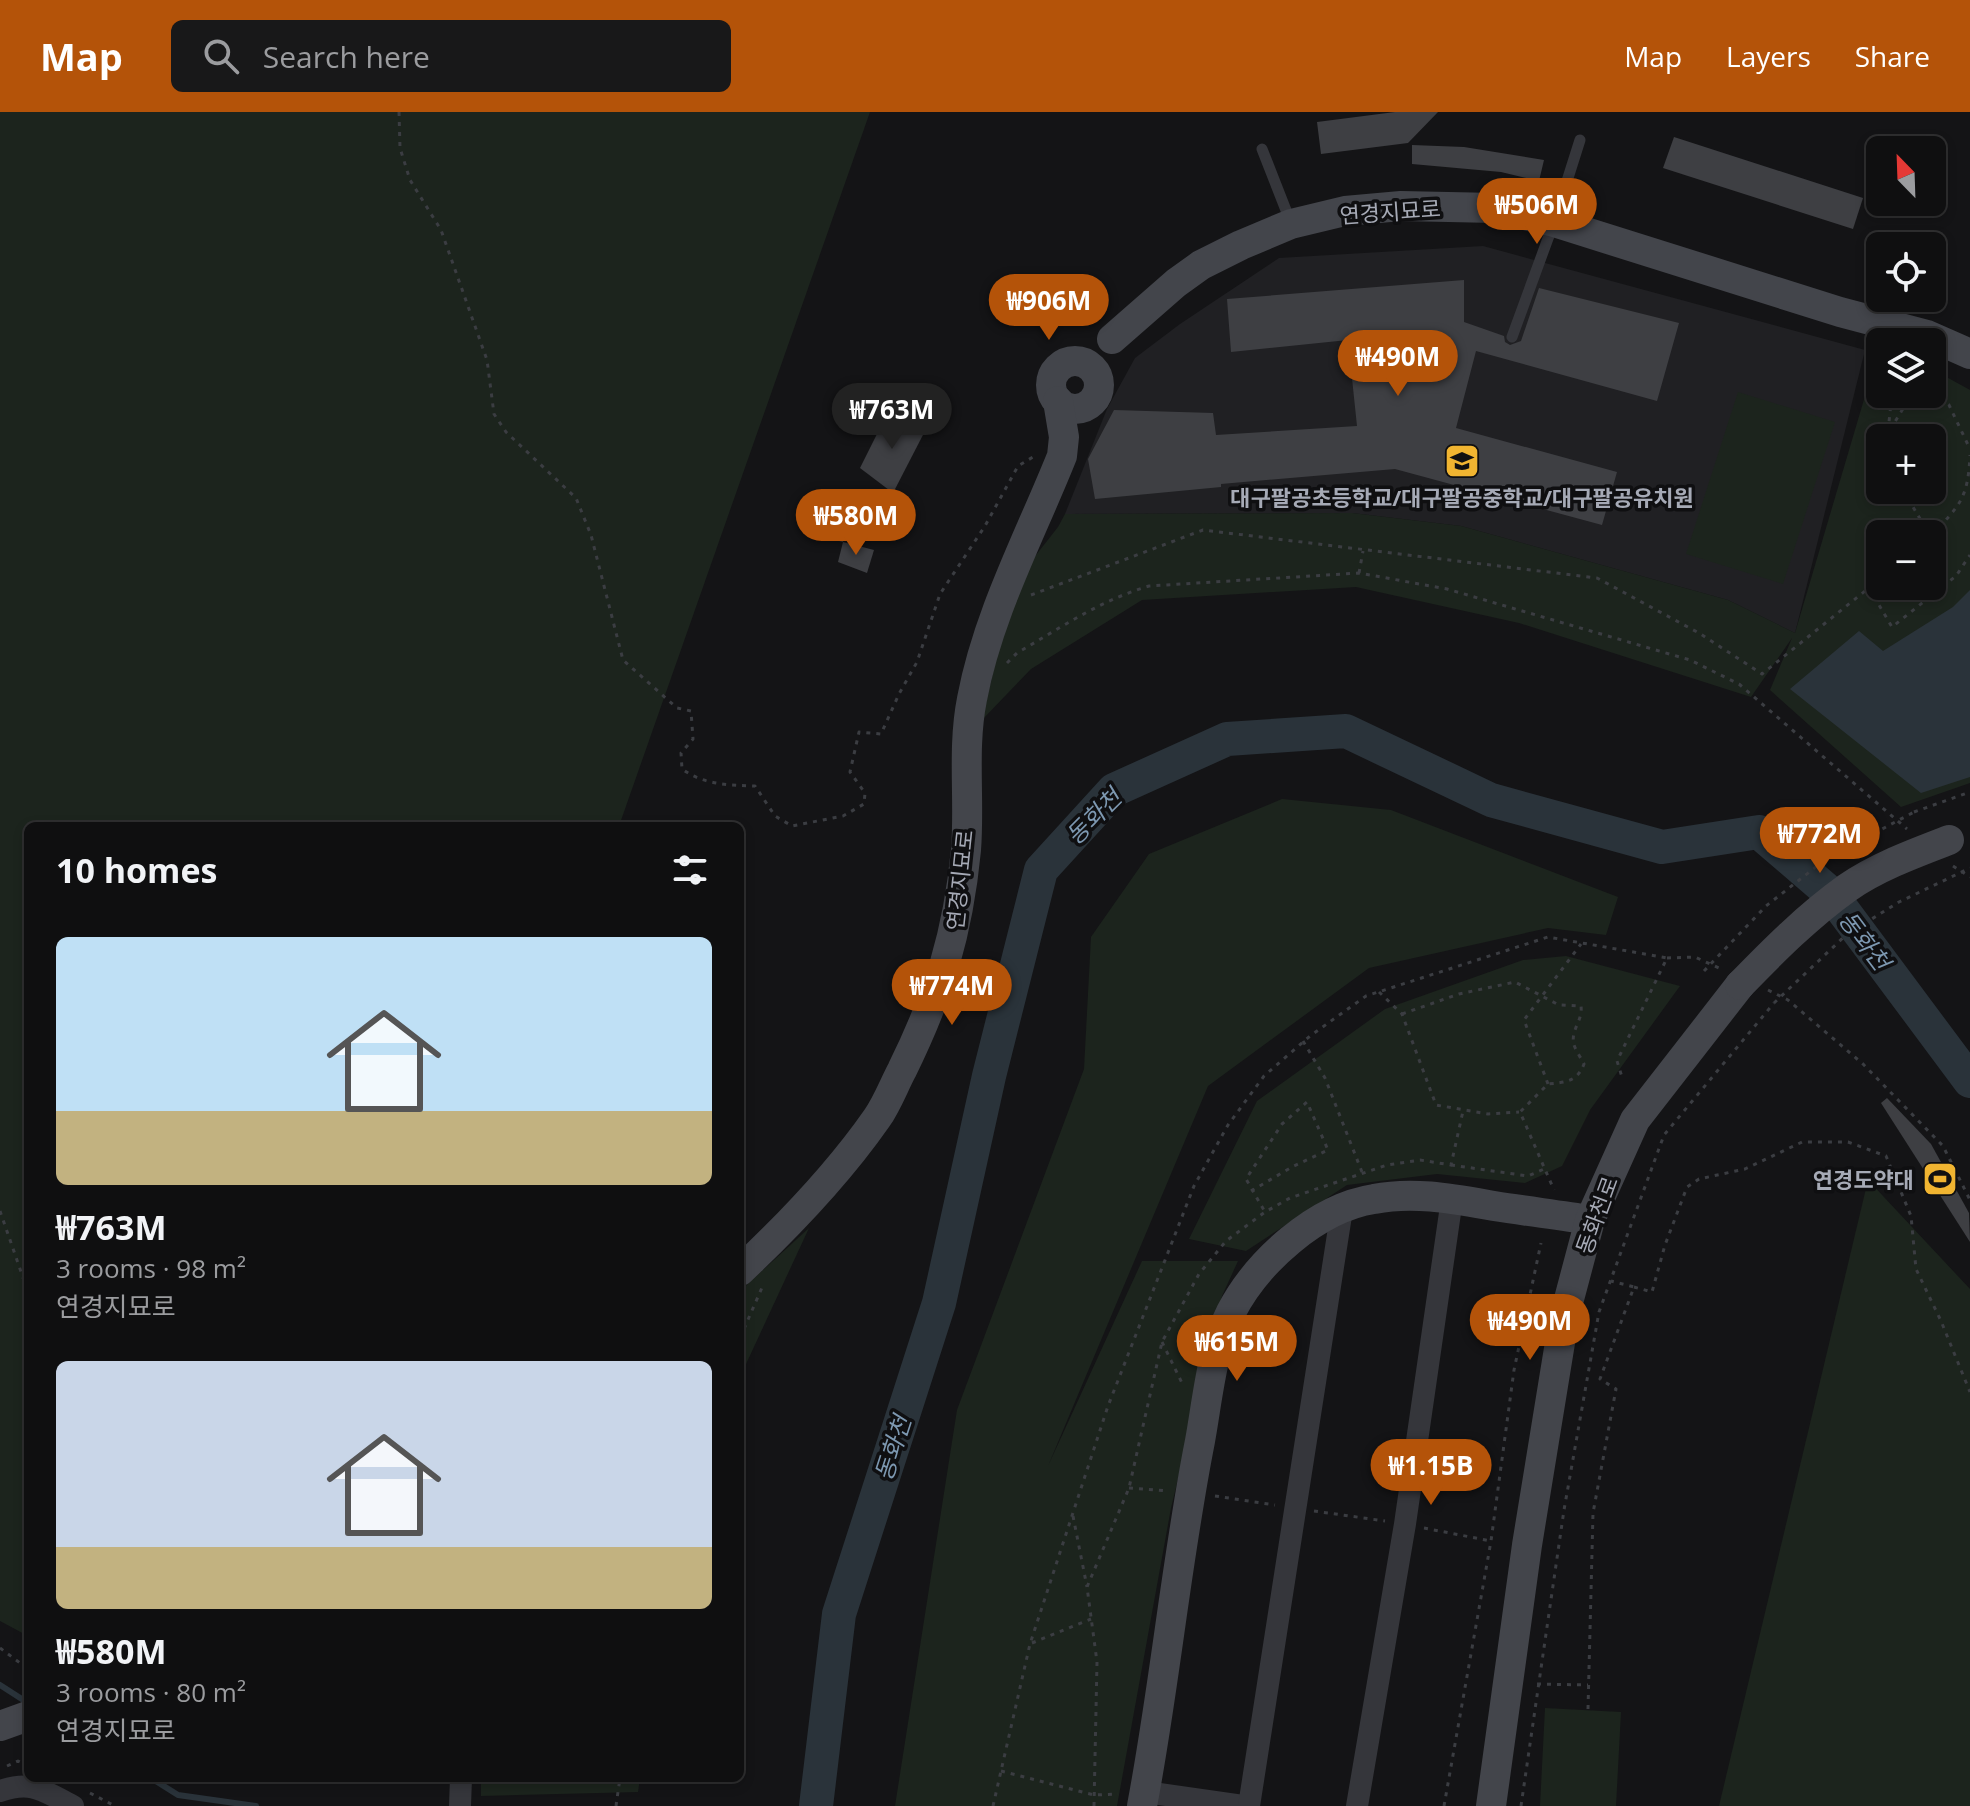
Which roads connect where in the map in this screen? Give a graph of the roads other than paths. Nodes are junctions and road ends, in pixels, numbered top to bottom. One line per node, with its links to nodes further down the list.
1 (1580, 140): 3 (lane)
2 (1262, 149): 4 (lane)
3 (1554, 222): 4 (street, 연경지묘로); 5 (lane); 6 (street, 연경지묘로)
4 (1291, 224): 7 (street, 연경지묘로)
5 (1512, 337)
6 (1970, 354)
7 (1089, 370): 8 (street); 8 (street)
8 (1069, 405): 13 (street, 연경지묘로)
9 (1954, 844): 12 (street, 동화천로, bridge)
10 (1452, 1199): 11 (street); 12 (street); 22 (street)
11 (1342, 1209): 18 (street); 21 (street)
12 (1590, 1220): 23 (street, 동화천로)
13 (744, 1267)
14 (24, 1717): 15 (street)
15 (0, 1726)
16 (461, 1782): 20 (street)
17 (0, 1791): 19 (street)
18 (1138, 1797): 21 (street)
19 (73, 1806)
20 (460, 1806)
21 (1246, 1806)
22 (1357, 1806)
23 (1491, 1806)

